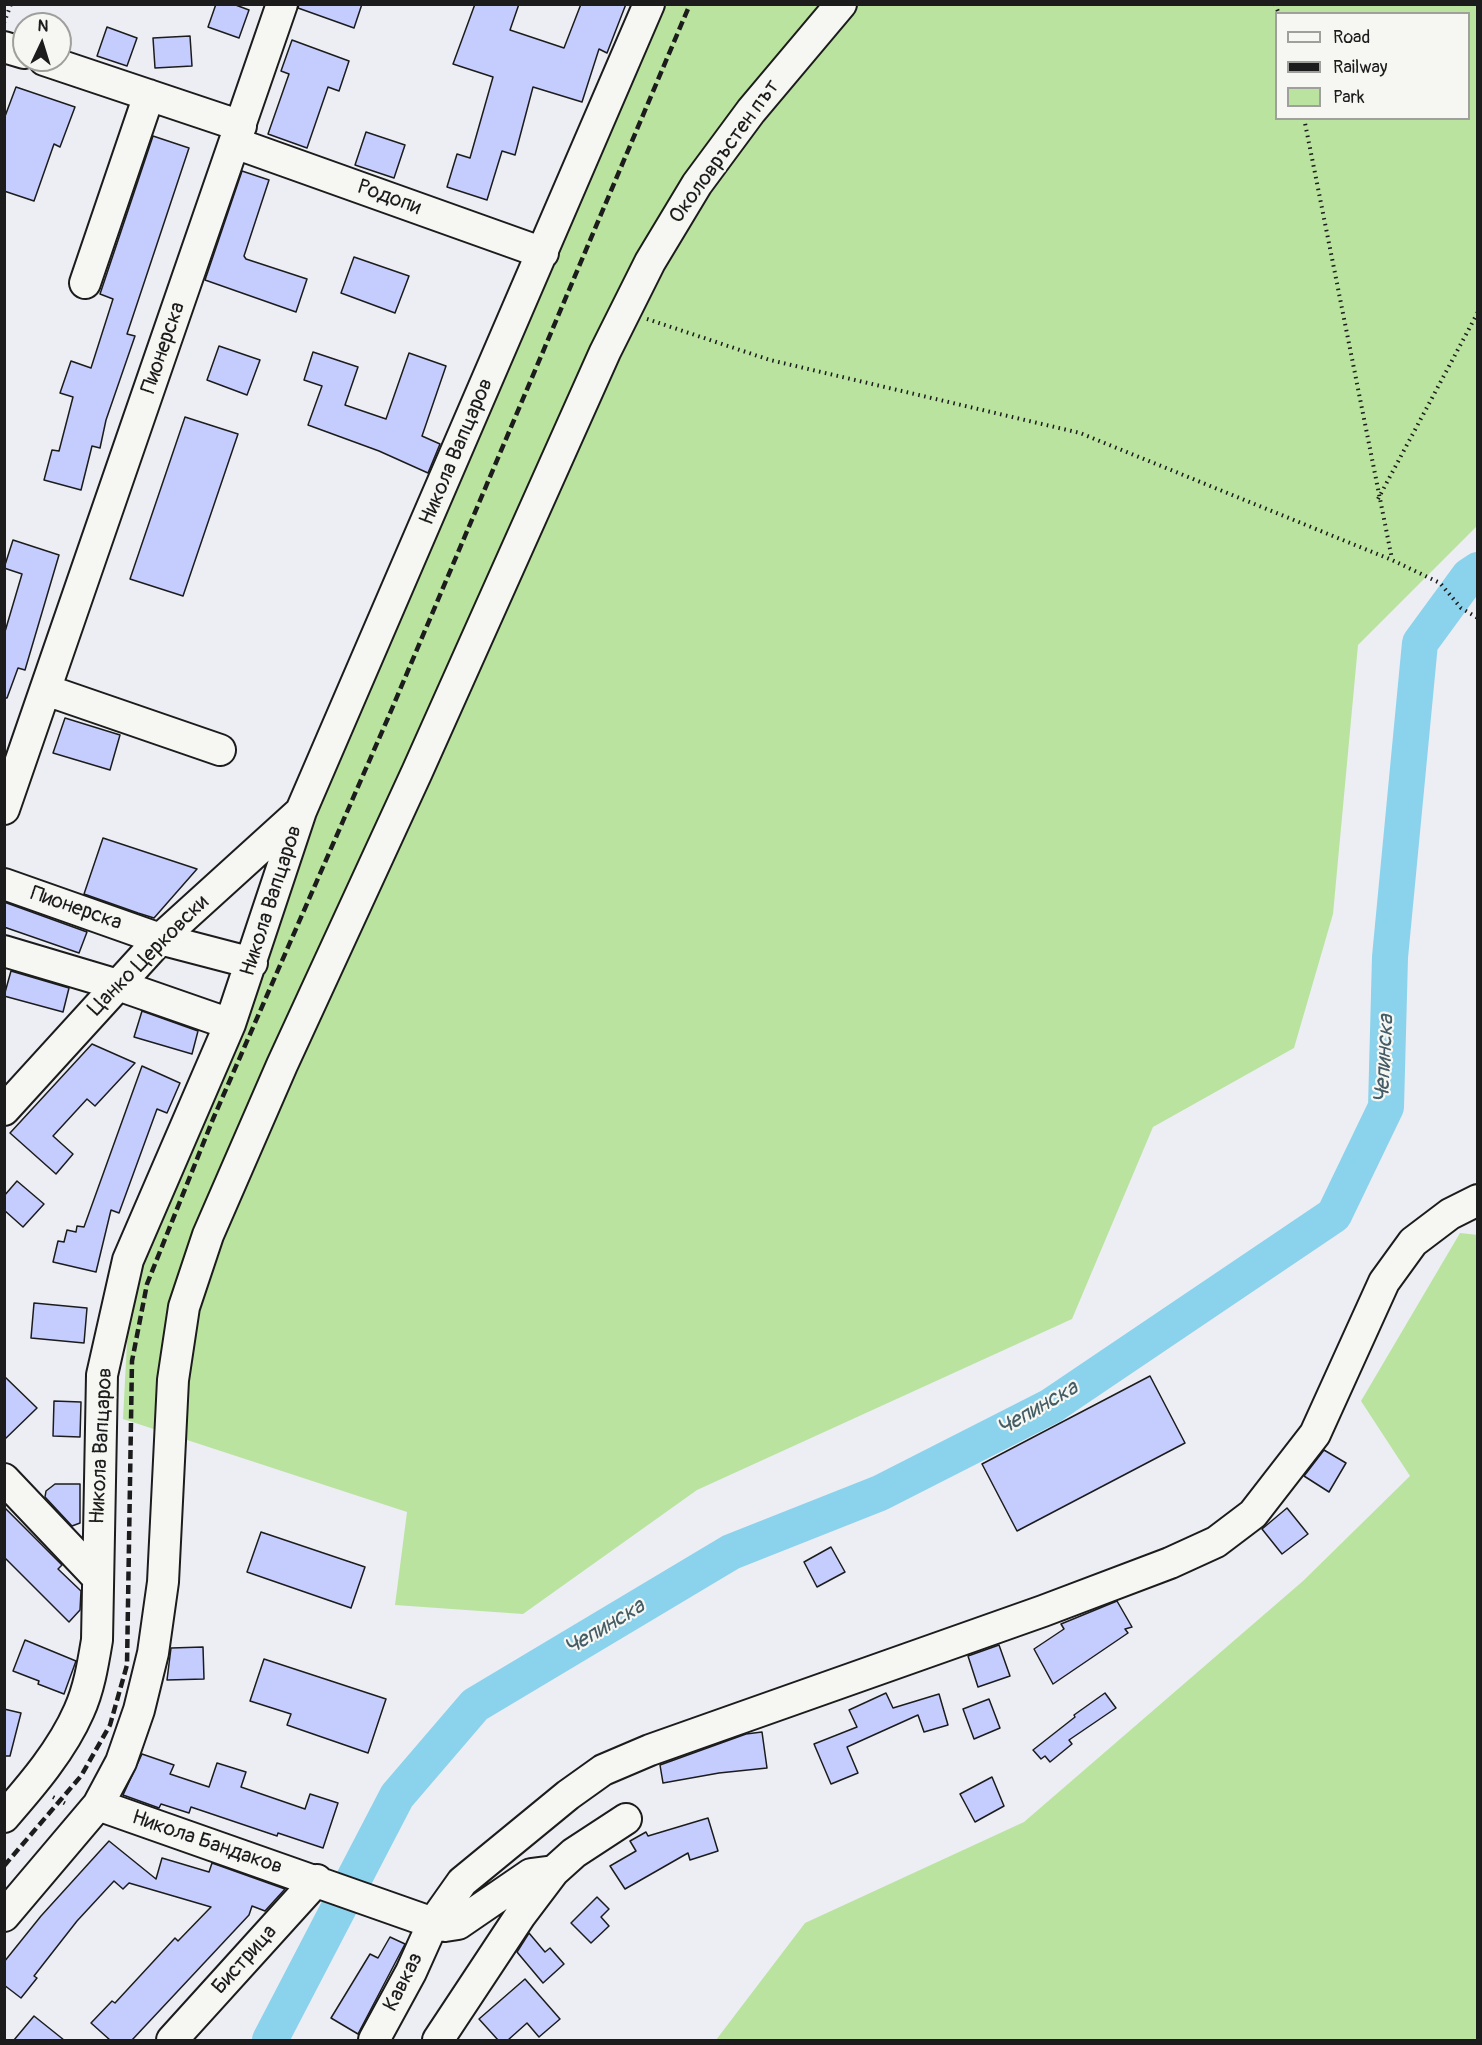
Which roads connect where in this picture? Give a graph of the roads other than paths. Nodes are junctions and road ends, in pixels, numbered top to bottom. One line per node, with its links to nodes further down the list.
1 (282, 4): 6 (street, Пионерска)
2 (649, 4): 7 (street, Никола Вапцаров)
3 (841, 4): 24 (street, Околовръстен път)
4 (72, 69): 5 (street, Родопи)
5 (150, 95): 6 (street, Родопи); 8 (street)
6 (238, 134): 7 (street, Родопи); 9 (street, Пионерска)
7 (543, 253): 12 (street, Никола Вапцаров)
8 (85, 283)
9 (45, 690): 10 (street); 11 (street, Пионерска)
10 (219, 750)
11 (4, 809)
12 (301, 811): 14 (street, Цанко Церковски); 16 (street, Никола Вапцаров)
13 (4, 884): 14 (street, Пионерска)
14 (160, 939): 16 (street, Пионерска); 17 (street, Цанко Церковски)
15 (4, 951): 17 (street)
16 (252, 963): 18 (street, Никола Вапцаров)
17 (118, 985): 18 (street); 19 (street, Цанко Церковски)
18 (230, 1024): 22 (street, Никола Вапцаров)
19 (4, 1110)
20 (1478, 1200): 30 (street, Кавказ)
21 (4, 1479): 22 (street)
22 (97, 1577): 23 (street, Никола Вапцаров)
23 (18, 1783): 25 (street, Никола Вапцаров)
24 (92, 1812): 28 (street, Никола Бандаков); 29 (street)
25 (4, 1817)
26 (626, 1819): 27 (street)
27 (554, 1871): 30 (street); 33 (street)
28 (320, 1881): 30 (street, Никола Бандаков); 31 (street, Бистрица)
29 (4, 1916)
30 (433, 1923): 32 (street, Кавказ)
31 (172, 2040)
32 (374, 2040)
33 (438, 2040)

